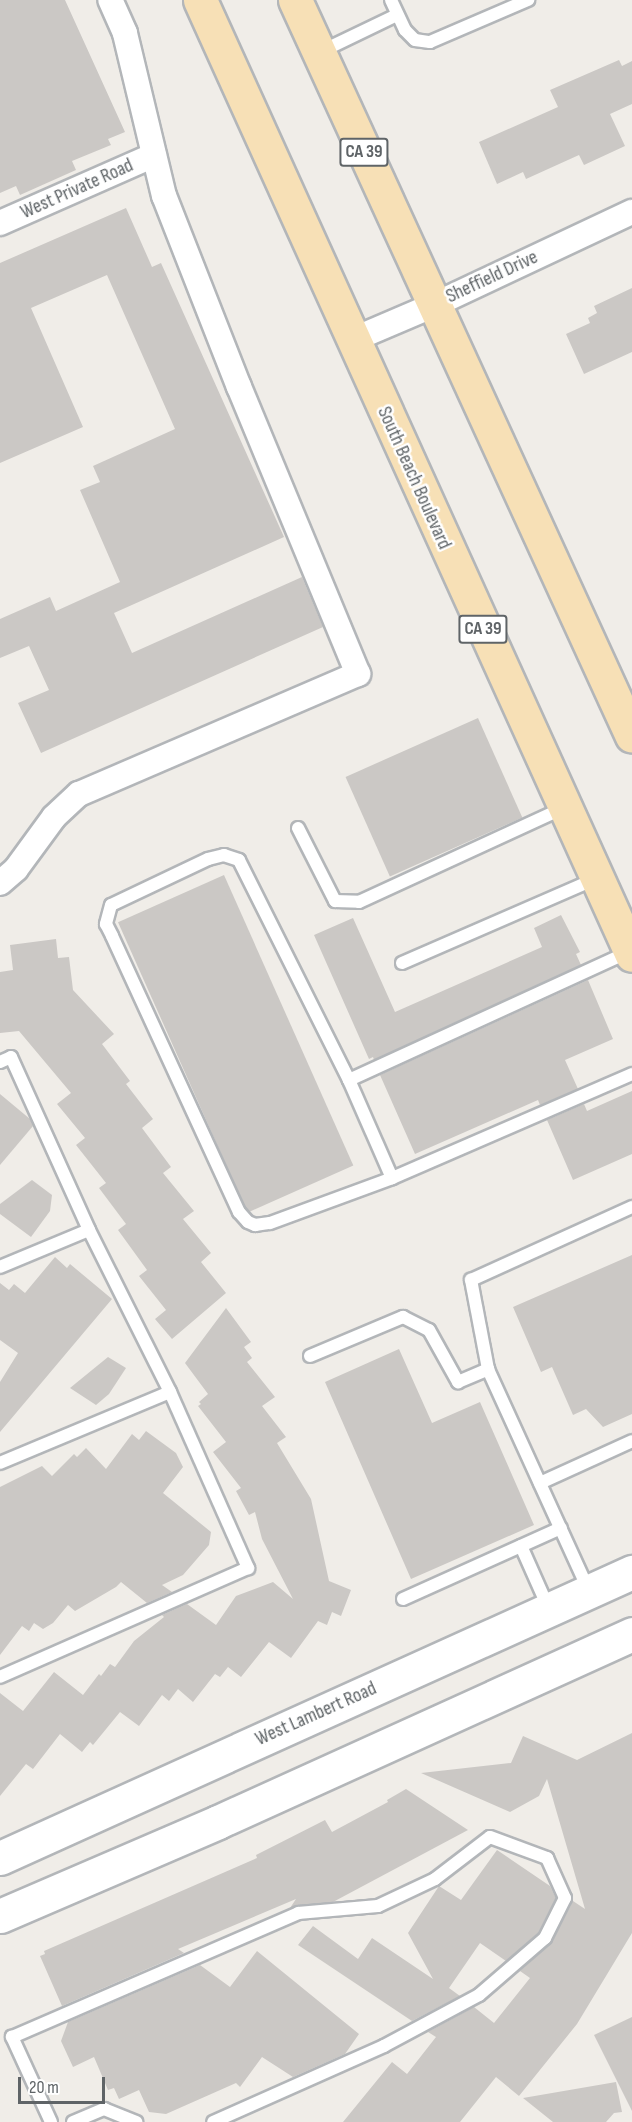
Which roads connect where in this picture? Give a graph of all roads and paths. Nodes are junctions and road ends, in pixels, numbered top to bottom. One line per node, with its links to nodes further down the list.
1 (110, 0): 8 (street)
2 (200, 0): 12 (main road, South Beach Boulevard / CA 39)
3 (295, 0): 7 (main road, CA 39)
4 (391, 0): 6 (lane)
5 (528, 0): 6 (lane)
6 (397, 15): 7 (lane)
7 (319, 52): 11 (main road, CA 39)
8 (154, 155): 10 (street, West Private Road); 17 (street)
9 (632, 212): 11 (street, Sheffield Drive)
10 (0, 223)
11 (434, 305): 12 (street, Sheffield Drive); 13 (main road, CA 39)
12 (351, 340): 14 (main road, South Beach Boulevard / CA 39)
13 (632, 736)
14 (564, 808): 15 (lane); 16 (main road, South Beach Boulevard / CA 39)
15 (298, 828)
16 (596, 879): 18 (main road, South Beach Boulevard / CA 39); 19 (lane)
17 (0, 883)
18 (631, 953): 22 (lane)
19 (402, 963)
20 (0, 1062): 25 (lane)
21 (632, 1074): 23 (lane)
22 (349, 1080): 23 (lane); 23 (lane)
23 (392, 1178)
24 (632, 1207): 28 (lane)
25 (88, 1230): 26 (lane); 29 (lane)
26 (0, 1267)
27 (310, 1356): 28 (lane)
28 (488, 1369): 32 (lane)
29 (170, 1392): 31 (lane); 40 (lane)
30 (632, 1441): 32 (lane)
31 (0, 1463)
32 (540, 1483): 33 (lane)
33 (561, 1528): 34 (lane); 36 (lane)
34 (521, 1546): 37 (lane); 38 (lane)
35 (632, 1572): 36 (main road, West Lambert Road)
36 (589, 1591): 38 (main road, West Lambert Road)
37 (403, 1599)
38 (549, 1608): 41 (main road, West Lambert Road)
39 (632, 1634): 42 (main road)
40 (0, 1677)
41 (0, 1858)
42 (0, 1916)
43 (51, 2122): 46 (lane)
44 (73, 2122): 45 (lane)
45 (137, 2122)
46 (213, 2122)

